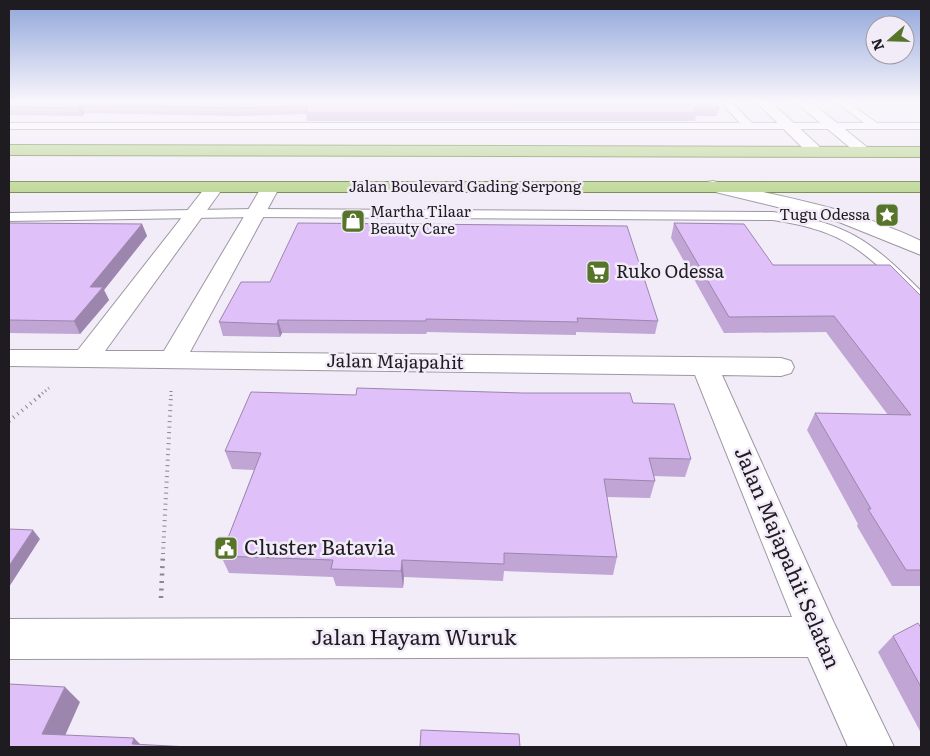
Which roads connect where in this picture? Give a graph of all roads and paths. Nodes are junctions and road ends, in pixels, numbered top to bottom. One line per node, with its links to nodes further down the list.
1 (800, 136): 5 (street)
2 (846, 136): 6 (street)
3 (9, 150): 4 (main road)
4 (103, 150): 5 (main road); 10 (main road)
5 (816, 152): 6 (main road)
6 (865, 152): 7 (main road)
7 (921, 152)
8 (712, 186): 11 (main road, Jalan Boulevard Gading Serpong); 13 (main road, Jalan Boulevard Gading Serpong); 17 (street)
9 (9, 187): 10 (main road, Jalan Boulevard Gading Serpong)
10 (61, 187): 12 (main road, Jalan Boulevard Gading Serpong)
11 (921, 187)
12 (214, 188): 13 (main road, Jalan Boulevard Gading Serpong); 15 (street)
13 (270, 188): 14 (street)
14 (255, 213): 15 (lane); 18 (lane); 21 (street)
15 (195, 215): 16 (lane); 20 (street)
16 (9, 217)
17 (921, 249)
18 (921, 300)
19 (9, 358): 20 (street, Jalan Majapahit)
20 (86, 358): 21 (street, Jalan Majapahit)
21 (173, 359): 22 (street, Jalan Majapahit); 26 (path)
22 (705, 367): 23 (street, Jalan Majapahit); 24 (street, Jalan Majapahit Selatan)
23 (781, 367)
24 (820, 637): 26 (street, Jalan Hayam Wuruk); 27 (street, Jalan Majapahit Selatan)
25 (9, 639): 26 (street, Jalan Hayam Wuruk)
26 (159, 639)
27 (871, 747)

